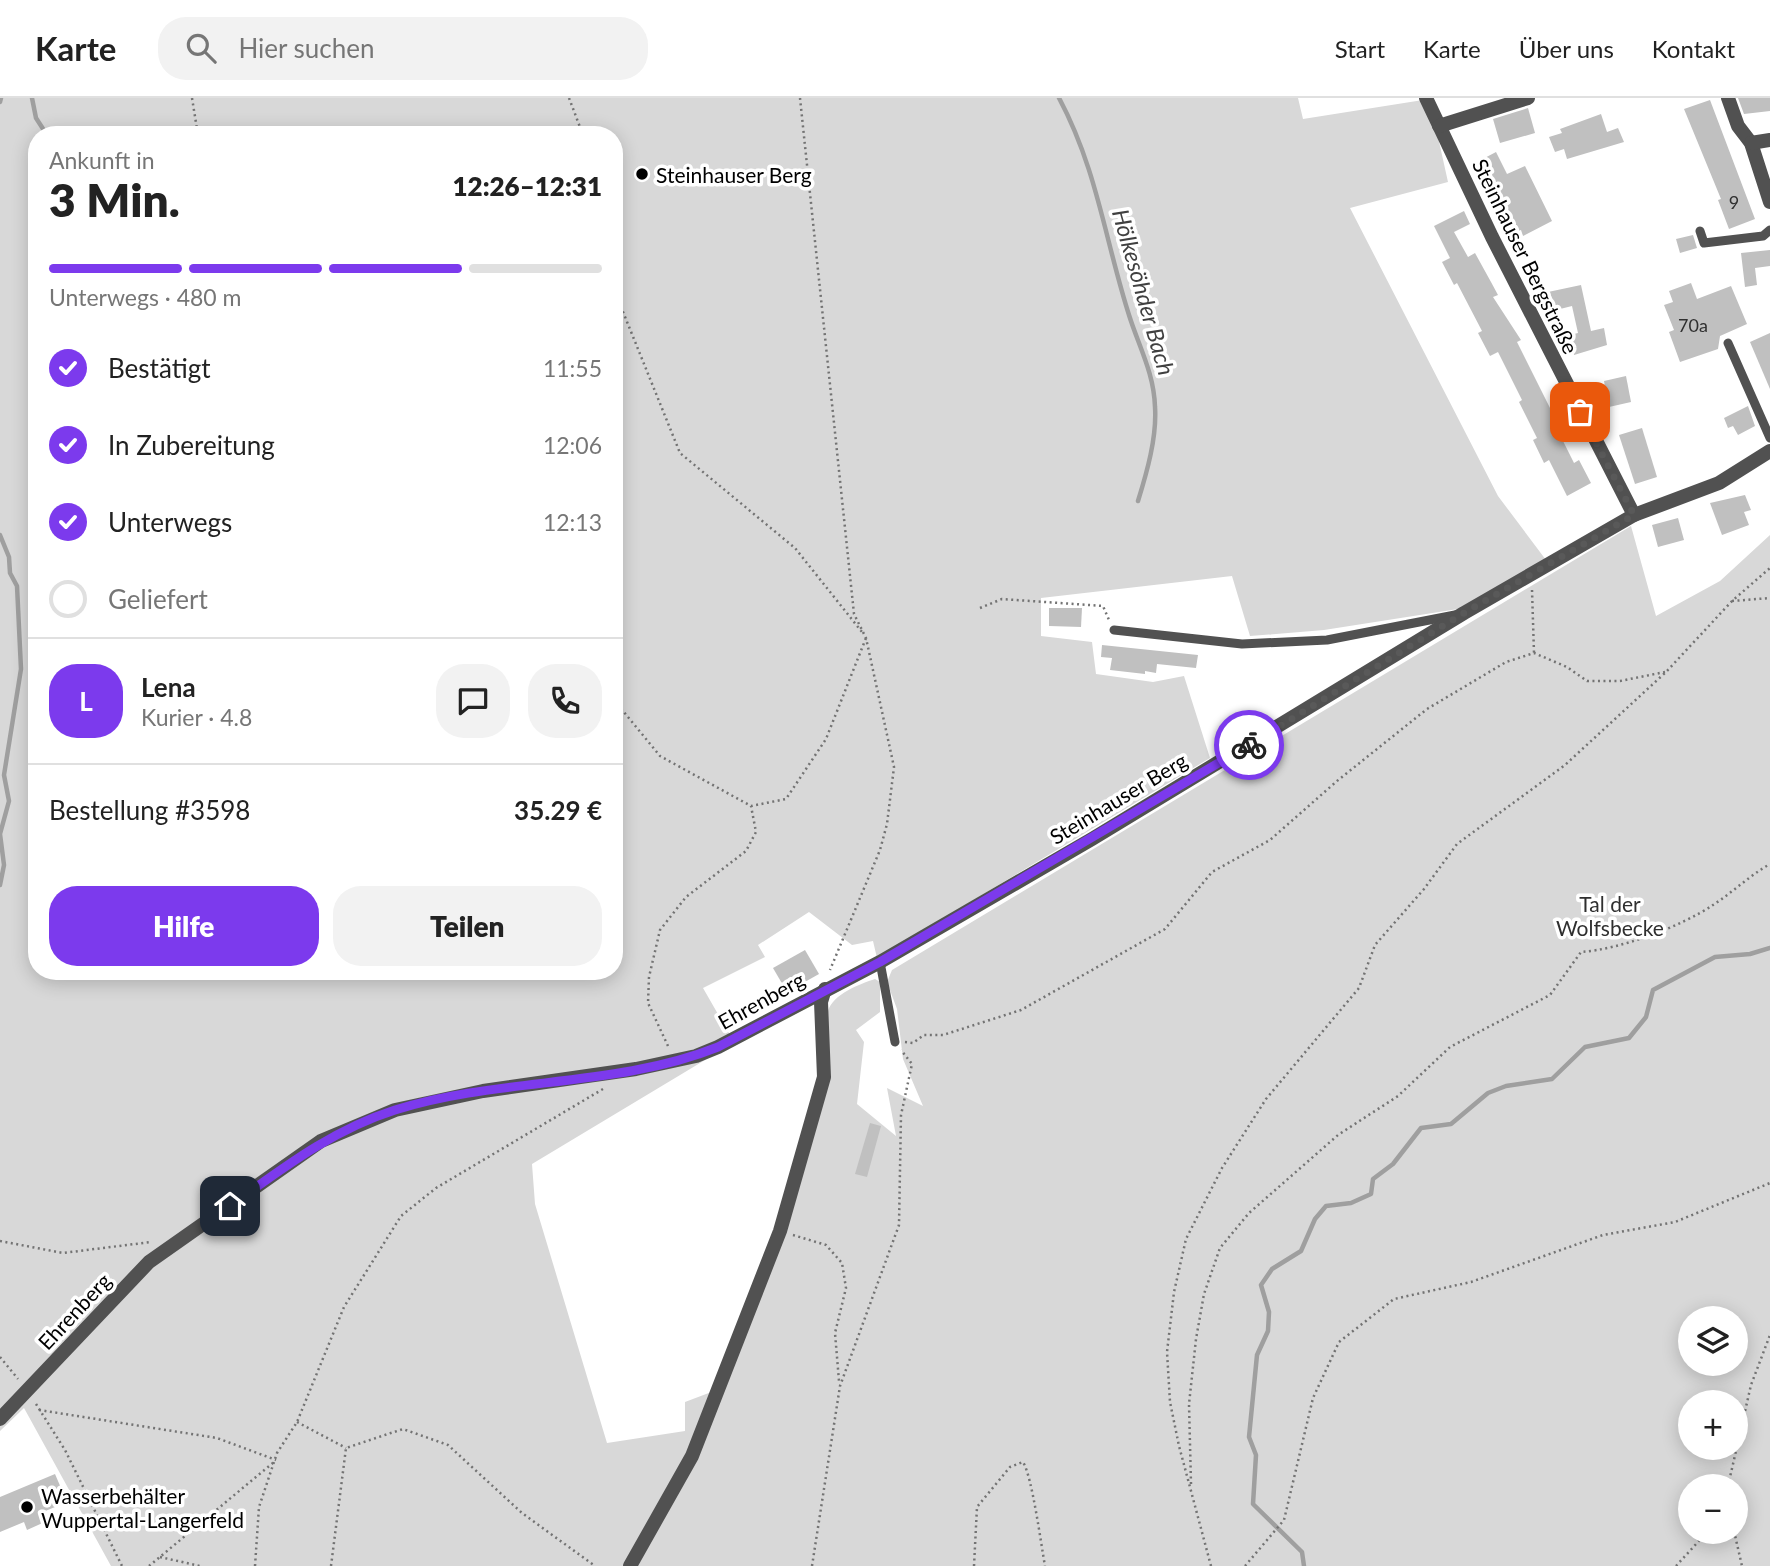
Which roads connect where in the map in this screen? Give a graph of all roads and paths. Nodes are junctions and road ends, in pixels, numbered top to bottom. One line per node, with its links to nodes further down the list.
1 (192, 98): 7 (path)
2 (569, 98): 8 (path)
3 (800, 98): 27 (path)
4 (1426, 98): 9 (street, Steinhauser Bergstraße)
5 (1528, 98): 9 (street)
6 (1728, 98): 11 (street)
7 (197, 126)
8 (580, 126)
9 (1439, 127): 19 (street, Steinhauser Bergstraße)
10 (1770, 140): 11 (street)
11 (1751, 143): 12 (street)
12 (1770, 202)
13 (1770, 230): 14 (lane)
14 (1700, 231)
15 (623, 312): 27 (path)
16 (1728, 343): 17 (lane)
17 (1770, 438)
18 (1770, 451): 19 (street, Steinhauser Berg)
19 (1633, 515): 21 (street, Steinhauser Berg)
20 (1770, 568): 23 (path)
21 (1532, 574): 25 (street, Steinhauser Berg); 28 (path)
22 (1770, 598): 23 (path)
23 (1732, 601): 29 (path)
24 (980, 608): 26 (path)
25 (1464, 613): 26 (lane, Steinhauser Berg); 33 (street, Steinhauser Berg)
26 (1114, 630)
27 (866, 638): 31 (path); 34 (path)
28 (1534, 653): 29 (path); 35 (path)
29 (1666, 672): 52 (path)
30 (623, 711): 31 (path)
31 (751, 806): 36 (path)
32 (1770, 864): 52 (path)
33 (880, 962): 34 (street, Steinhauser Berg); 35 (lane)
34 (825, 989): 36 (street, Ehrenberg); 39 (street, Ehrenberg)
35 (895, 1042): 44 (path)
36 (674, 1061): 45 (street, Ehrenberg)
37 (613, 1083): 48 (path)
38 (1770, 1183): 67 (path)
39 (779, 1231): 44 (path); 62 (street, Ehrenberg)
40 (0, 1241): 41 (path, Ehrenberg)
41 (158, 1241)
42 (1770, 1335): 51 (path)
43 (0, 1357): 45 (path)
44 (840, 1385): 63 (path)
45 (27, 1391): 46 (path); 47 (street, Ehrenberg)
46 (40, 1410): 50 (path); 56 (path)
47 (0, 1419)
48 (297, 1422): 49 (path); 50 (path)
49 (346, 1448): 60 (path); 61 (path)
50 (276, 1460): 55 (path); 59 (path)
51 (1731, 1474)
52 (1191, 1487): 66 (path)
53 (1696, 1544): 68 (path)
54 (1737, 1544): 69 (path)
55 (160, 1557): 57 (path); 58 (path)
56 (122, 1566)
57 (149, 1566)
58 (200, 1566)
59 (255, 1566)
60 (331, 1566)
61 (595, 1566)
62 (630, 1566)
63 (812, 1566)
64 (974, 1566): 65 (path)
65 (1045, 1566)
66 (1212, 1566)
67 (1245, 1566)
68 (1676, 1566)
69 (1742, 1566)

